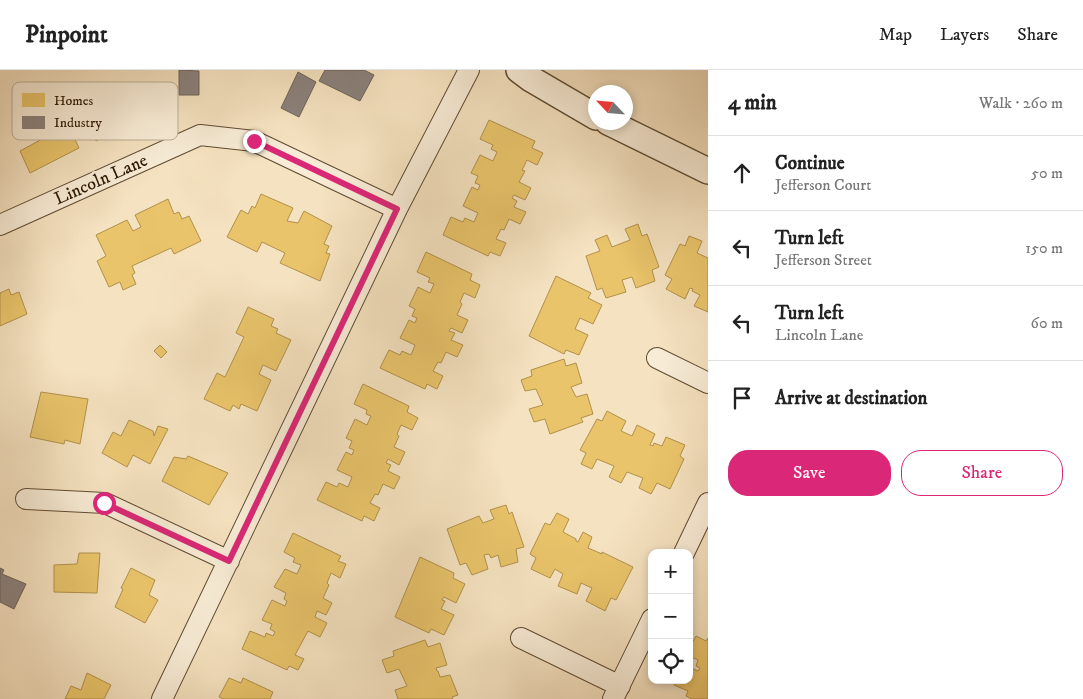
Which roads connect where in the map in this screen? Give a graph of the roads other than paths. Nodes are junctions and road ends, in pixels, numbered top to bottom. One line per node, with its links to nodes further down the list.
1 (469, 70): 6 (street)
2 (519, 70): 3 (street)
3 (588, 112)
4 (624, 130): 5 (street)
5 (708, 171)
6 (397, 209): 7 (street, Lincoln Lane); 13 (street)
7 (0, 225)
8 (657, 358): 9 (street)
9 (708, 383)
10 (26, 499): 13 (street)
11 (708, 503): 12 (street)
12 (686, 549)
13 (229, 561): 17 (street)
14 (648, 628): 16 (street)
15 (521, 638): 16 (street)
16 (616, 692)
17 (162, 699)

